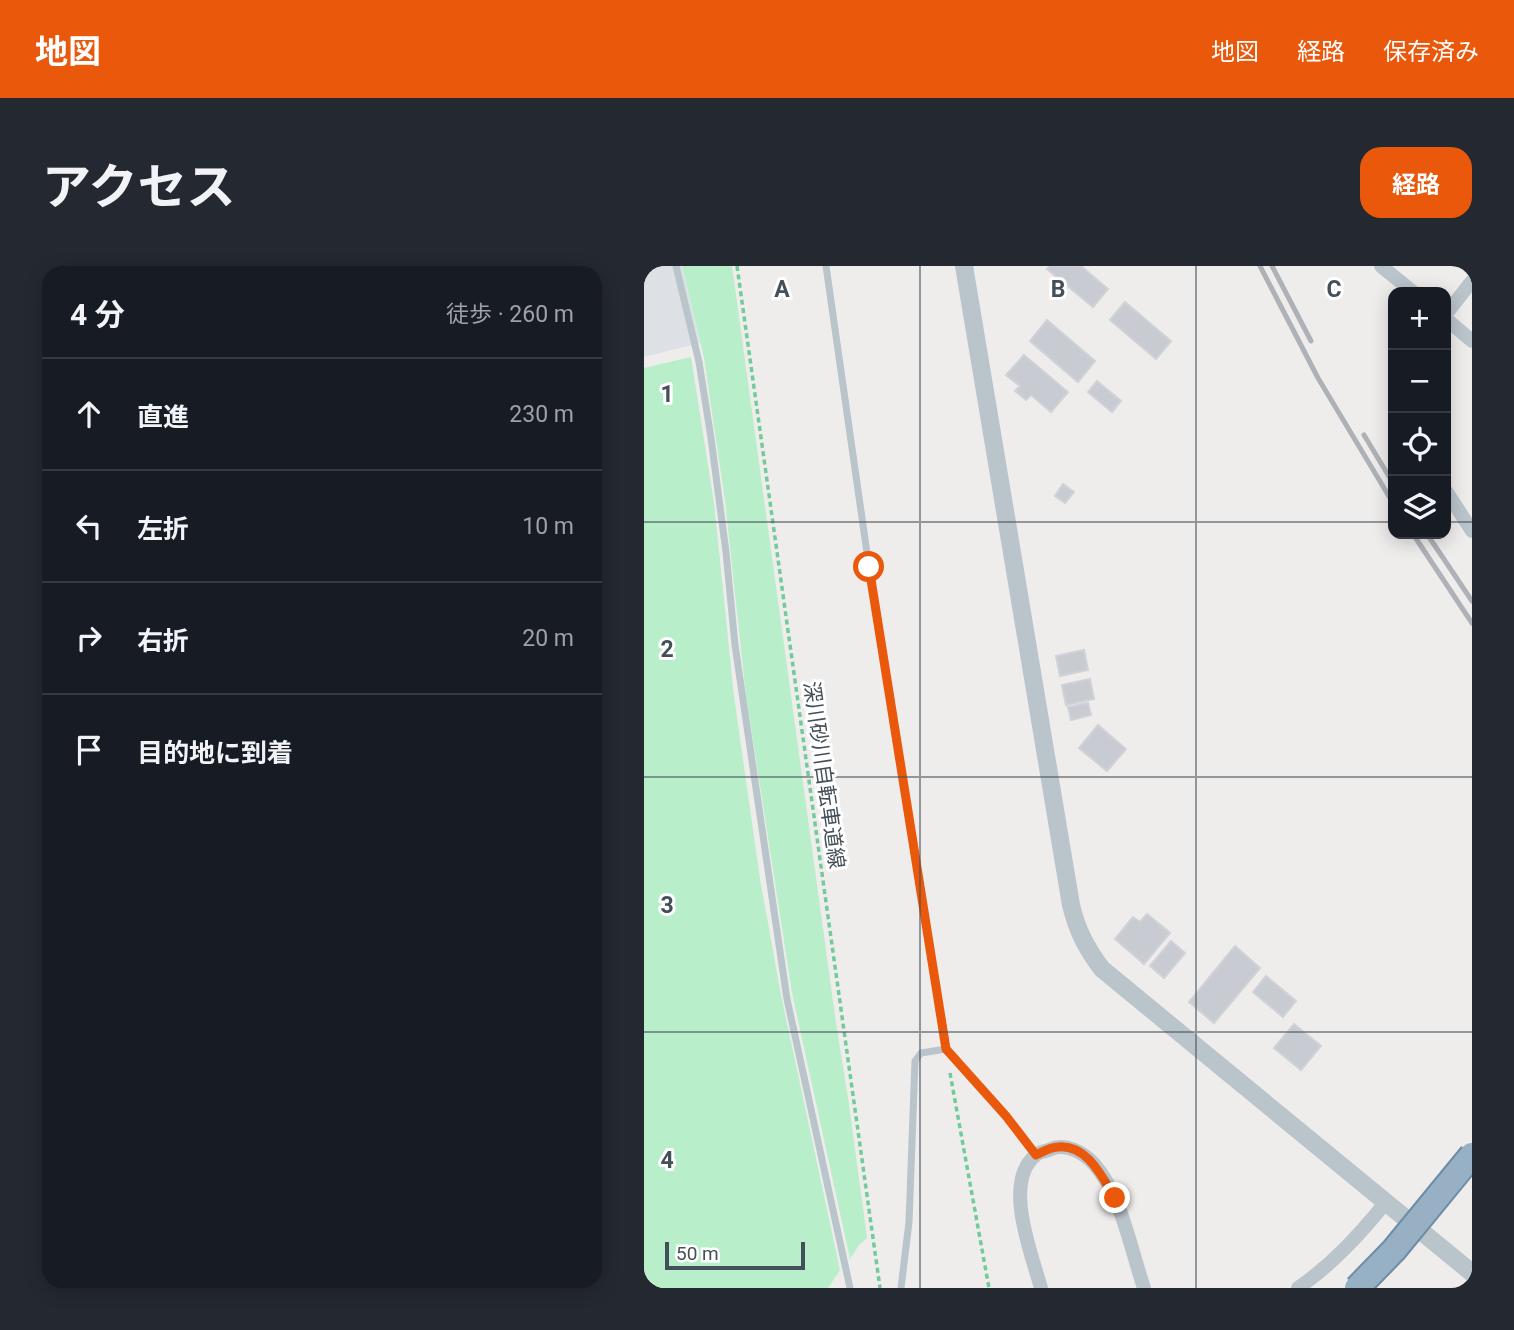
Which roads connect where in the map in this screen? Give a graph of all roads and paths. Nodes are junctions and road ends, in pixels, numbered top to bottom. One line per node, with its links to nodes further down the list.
1 (676, 266): 18 (lane)
2 (737, 266): 19 (path, 深川砂川自転車道線)
3 (826, 266): 13 (lane)
4 (964, 266): 16 (street)
5 (1381, 266): 7 (street)
6 (1472, 281): 8 (street)
7 (1407, 287)
8 (1451, 308)
9 (1451, 323): 10 (street)
10 (1472, 341)
11 (1451, 499): 12 (street)
12 (1472, 531)
13 (946, 1049): 14 (lane); 20 (lane); 21 (path)
14 (1036, 1155): 22 (street); 23 (street)
15 (1472, 1155): 25 (highway, bridge)
16 (1387, 1201): 17 (street); 24 (street)
17 (1472, 1273)
18 (850, 1288)
19 (880, 1288)
20 (901, 1288)
21 (989, 1288)
22 (1041, 1288)
23 (1144, 1288)
24 (1298, 1288)
25 (1357, 1288)

